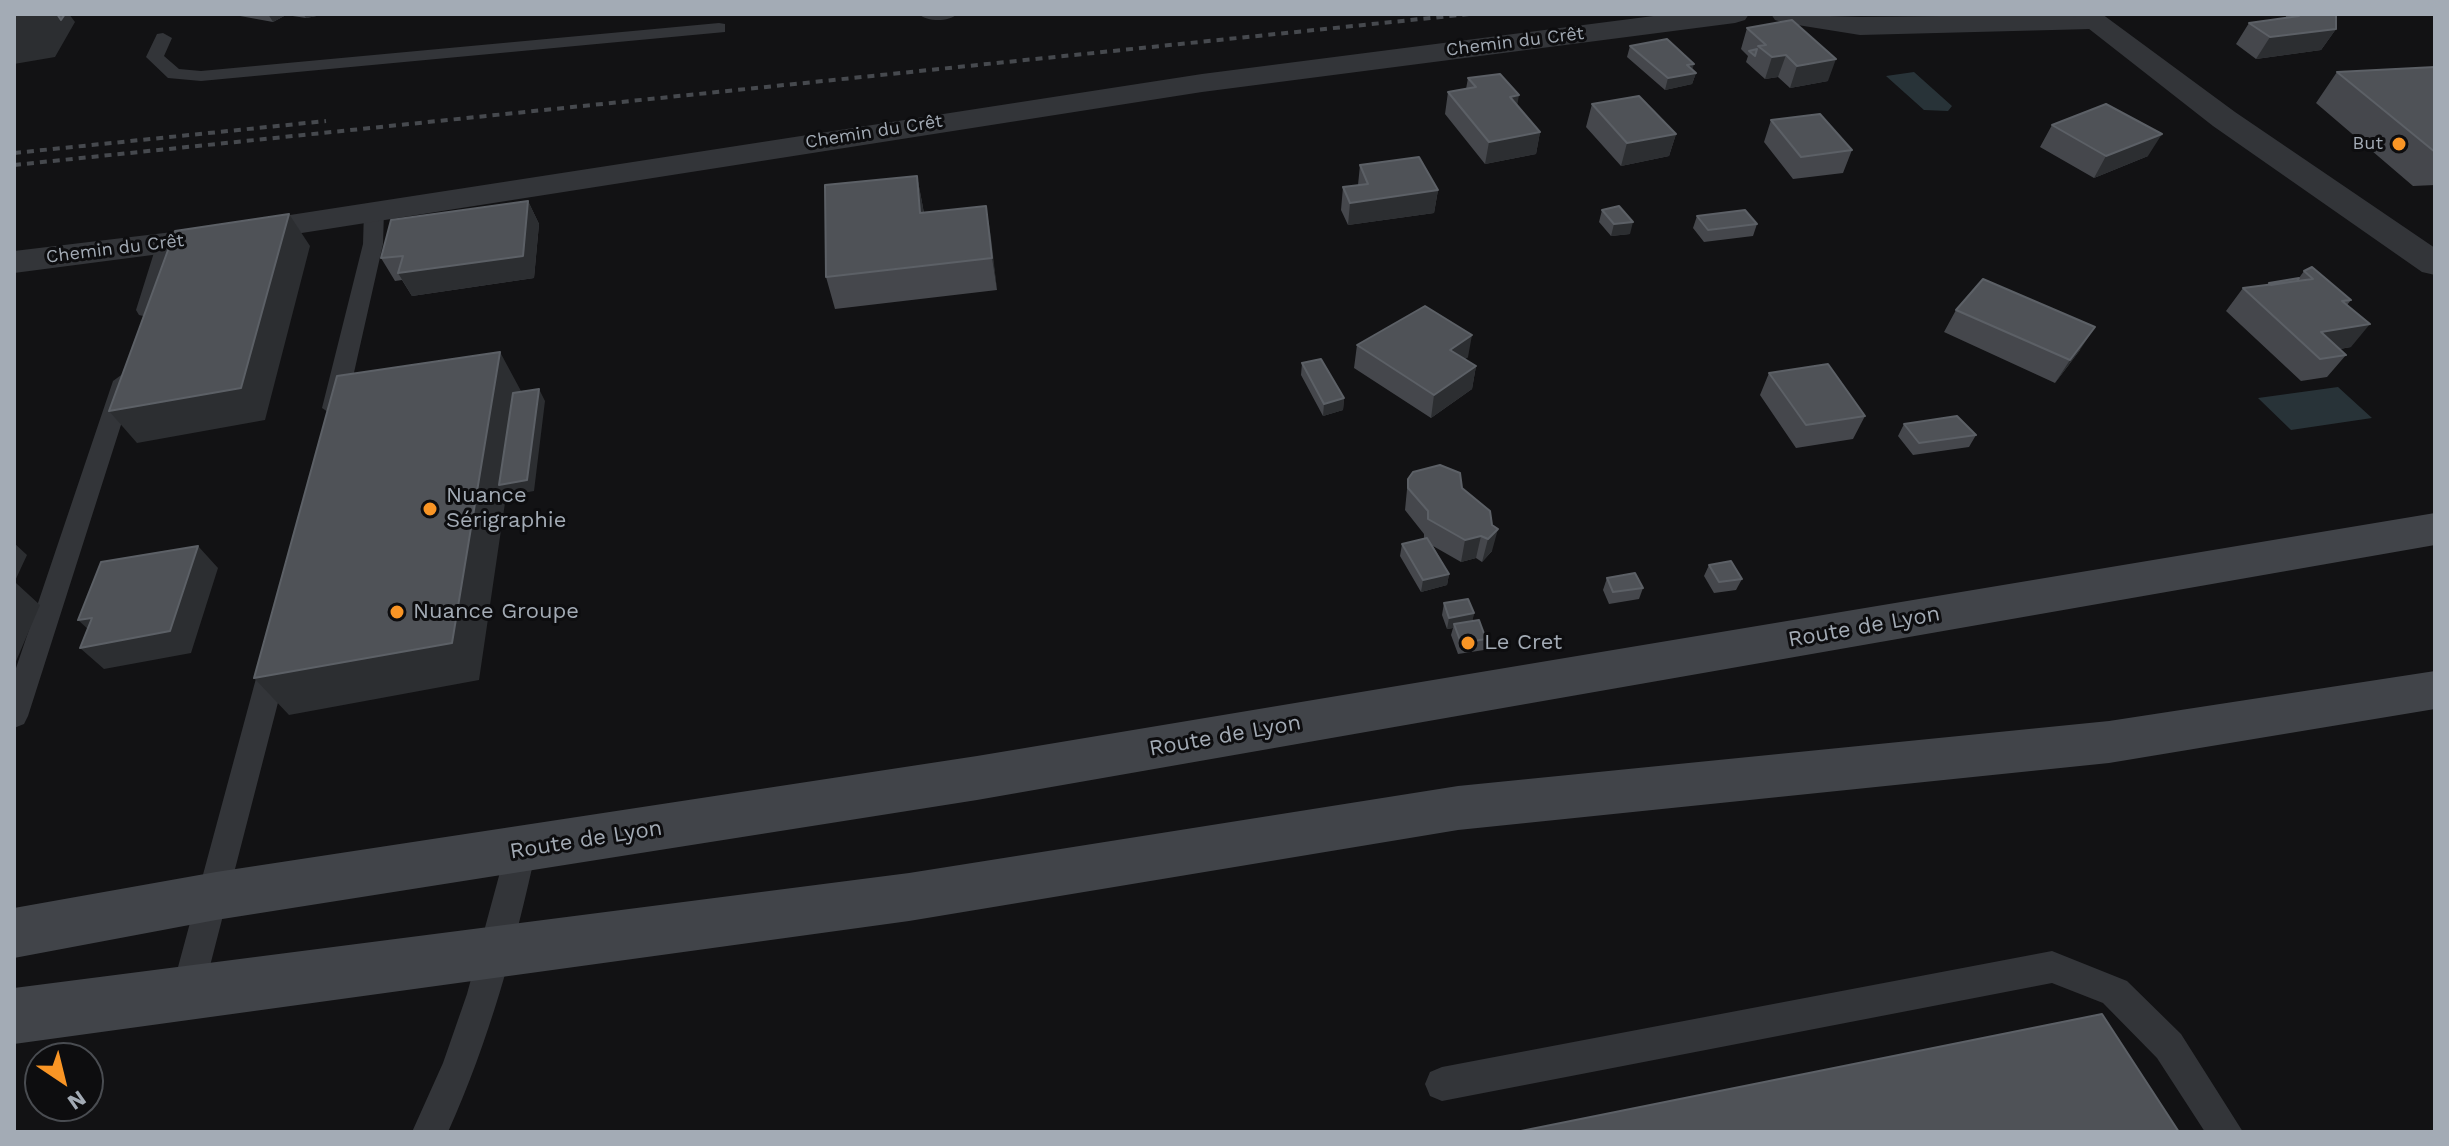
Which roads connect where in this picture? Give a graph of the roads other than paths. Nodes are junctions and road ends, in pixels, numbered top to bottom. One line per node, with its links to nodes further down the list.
1 (927, 14): 2 (lane)
2 (949, 14)
3 (1735, 14): 8 (street, Chemin du Crêt)
4 (1785, 14): 5 (street)
5 (2088, 17): 11 (street)
6 (719, 28): 7 (lane)
7 (163, 38)
8 (374, 211): 9 (street, Chemin du Crêt); 14 (lane)
9 (167, 243): 10 (street, Chemin du Crêt); 12 (lane)
10 (14, 262)
11 (2435, 264)
12 (141, 329)
13 (131, 359): 18 (lane)
14 (329, 429)
15 (2435, 529): 19 (main road, Route de Lyon)
16 (282, 629): 20 (lane)
17 (2435, 690): 22 (main road)
18 (14, 716)
19 (521, 850): 20 (main road, Route de Lyon); 22 (lane)
20 (216, 896): 21 (main road, Route de Lyon); 23 (lane)
21 (14, 933)
22 (499, 951): 23 (main road); 26 (lane)
23 (187, 993): 24 (main road)
24 (14, 1016)
25 (1442, 1084): 27 (lane)
26 (430, 1132)
27 (2225, 1132)

